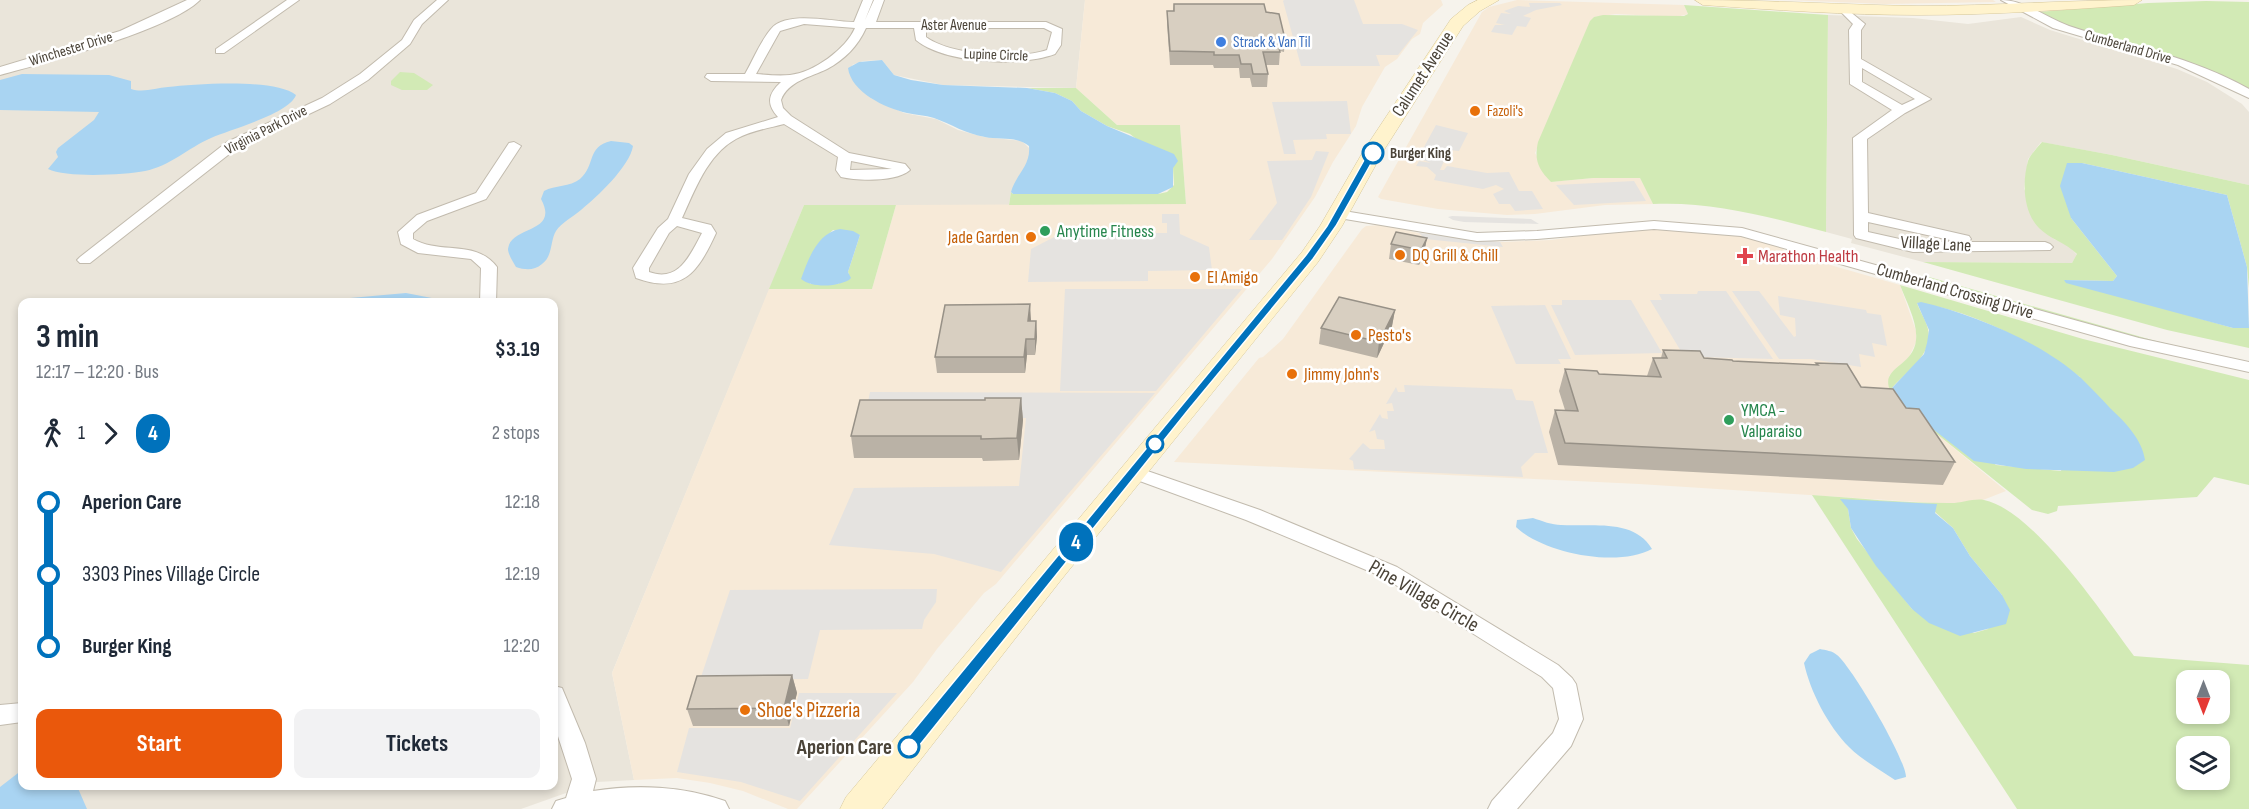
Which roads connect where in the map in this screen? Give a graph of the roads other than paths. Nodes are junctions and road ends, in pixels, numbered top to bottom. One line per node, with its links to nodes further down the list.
1 (183, 0): 18 (street, Winchester Drive)
2 (195, 0): 18 (street, Winchester Drive)
3 (294, 0): 19 (street)
4 (443, 0): 33 (street, Virginia Park Drive)
5 (868, 0): 15 (street)
6 (879, 0): 15 (street)
7 (1491, 0): 14 (main road, Calumet Avenue)
8 (1703, 0): 13 (main road)
9 (2006, 0): 12 (street, Cumberland Drive)
10 (2134, 0): 12 (main road)
11 (1457, 2): 14 (main road, Calumet Avenue)
12 (2021, 8): 13 (main road); 25 (street, Cumberland Drive)
13 (1842, 9): 20 (street)
14 (1458, 21): 30 (main road, Calumet Avenue)
15 (862, 25): 16 (street, Aster Avenue); 23 (street, Aster Avenue); 24 (street)
16 (920, 25): 17 (street, Aster Avenue); 17 (street, Lupine Circle)
17 (1046, 25)
18 (141, 26): 21 (street, Winchester Drive)
19 (220, 51)
20 (1857, 61): 26 (street); 26 (street, Village Lane)
21 (0, 71)
22 (711, 77): 23 (street)
23 (749, 77): 24 (street)
24 (796, 79): 27 (street)
25 (2249, 94)
26 (1901, 110): 32 (street, Village Lane)
27 (786, 119): 29 (street); 31 (street)
28 (514, 146): 34 (street)
29 (845, 156)
30 (1341, 209): 35 (street, Cumberland Crossing Drive); 36 (street, Cumberland Crossing Drive); 37 (main road, Calumet Avenue)
31 (674, 221): 31 (street)
32 (2045, 247)
33 (85, 260)
34 (488, 298)
35 (2249, 359)
36 (2249, 367)
37 (1133, 472): 42 (main road, Calumet Avenue); 44 (street, Pine Village Circle)
38 (558, 705): 41 (street)
39 (18, 713): 40 (street)
40 (0, 715)
41 (571, 807): 43 (street)
42 (868, 807)
43 (716, 809)
44 (1501, 809)

